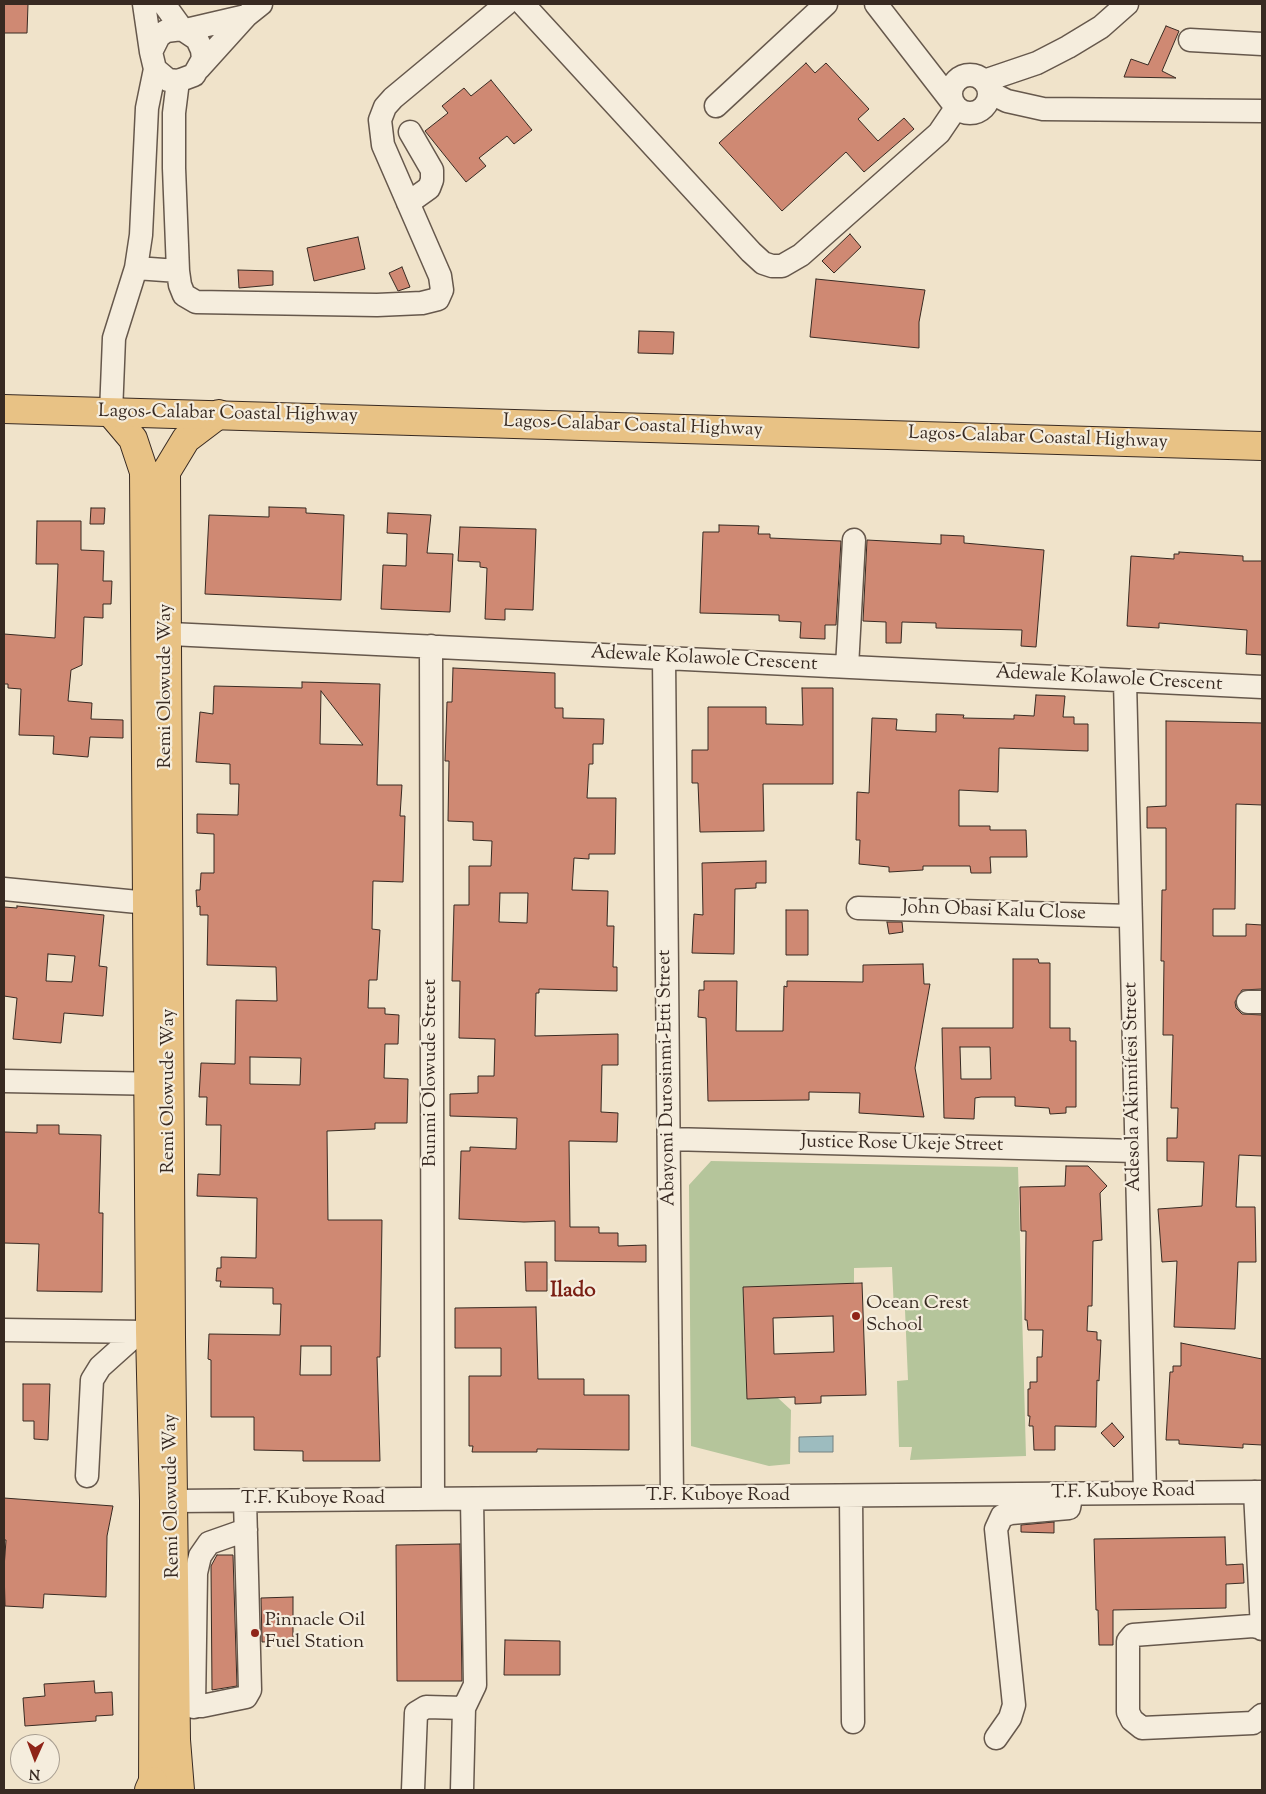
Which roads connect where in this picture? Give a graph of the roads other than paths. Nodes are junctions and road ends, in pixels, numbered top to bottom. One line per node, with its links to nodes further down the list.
1 (144, 4): 13 (street)
2 (164, 4): 9 (street)
3 (506, 4): 22 (street)
4 (523, 4): 18 (street)
5 (826, 4): 17 (street)
6 (876, 4): 12 (street)
7 (1127, 4): 16 (street)
8 (254, 10): 9 (street); 14 (street)
9 (184, 29): 13 (street); 14 (street)
10 (1190, 40): 11 (street)
11 (1262, 44)
12 (915, 52): 16 (street); 18 (street)
13 (153, 60): 15 (street); 23 (street)
14 (199, 68): 15 (street)
15 (178, 81): 24 (street)
16 (982, 83): 18 (street); 18 (street); 19 (street)
17 (716, 106)
18 (959, 108): 19 (street)
19 (1043, 109): 20 (street)
20 (1262, 111)
21 (410, 132): 22 (street)
22 (408, 203): 24 (street)
23 (136, 268): 24 (street); 26 (street)
24 (178, 271)
25 (4, 410): 26 (main road, Lagos-Calabar Coastal Highway)
26 (112, 413): 27 (main road, Lagos-Calabar Coastal Highway); 30 (main road, Remi Olowude Way)
27 (219, 414): 28 (main road, Lagos-Calabar Coastal Highway); 30 (main road, Remi Olowude Way)
28 (1262, 446)
29 (854, 540): 33 (street)
30 (156, 633): 31 (street, Adewale Kolawole Crescent); 37 (main road, Remi Olowude Way); 41 (main road, Remi Olowude Way)
31 (431, 646): 32 (street, Adewale Kolawole Crescent); 52 (street, Bunmi Olowude Street)
32 (664, 658): 33 (street, Adewale Kolawole Crescent); 42 (street, Abayomi Durosinmi-Etti Street)
33 (847, 667): 34 (street, Adewale Kolawole Crescent)
34 (1124, 680): 35 (street, Adewale Kolawole Crescent); 39 (street, Adesola Akinnifesi Street)
35 (1262, 687)
36 (4, 888): 37 (street)
37 (148, 903): 41 (main road, Remi Olowude Way)
38 (858, 908): 39 (street, John Obasi Kalu Close)
39 (1130, 916): 43 (street, Adesola Akinnifesi Street)
40 (4, 1081): 41 (street)
41 (160, 1084): 45 (main road, Remi Olowude Way); 55 (main road, Remi Olowude Way)
42 (669, 1139): 43 (street, Justice Rose Ukeje Street); 51 (street, Abayomi Durosinmi-Etti Street)
43 (1136, 1151): 48 (street, Adesola Akinnifesi Street)
44 (4, 1330): 45 (street)
45 (144, 1332): 46 (street); 58 (main road, Remi Olowude Way)
46 (87, 1476)
47 (1259, 1492): 48 (street, T.F. Kuboye Road); 57 (street)
48 (1145, 1493): 49 (street, T.F. Kuboye Road)
49 (1072, 1494): 50 (street, T.F. Kuboye Road); 62 (street)
50 (851, 1496): 51 (street, T.F. Kuboye Road); 61 (street)
51 (672, 1497): 53 (street, T.F. Kuboye Road)
52 (433, 1499): 53 (street, T.F. Kuboye Road); 54 (street, T.F. Kuboye Road)
53 (472, 1499): 59 (street)
54 (245, 1500): 55 (street, T.F. Kuboye Road); 56 (street)
55 (173, 1501): 58 (main road, Remi Olowude Way)
56 (246, 1530): 58 (street); 58 (street)
57 (1262, 1629): 60 (street)
58 (175, 1705): 63 (main road, Remi Olowude Way); 64 (main road, Remi Olowude Way)
59 (464, 1708): 65 (street); 66 (street)
60 (1262, 1715)
61 (853, 1722)
62 (996, 1738)
63 (152, 1787)
64 (180, 1790)
65 (413, 1790)
66 (462, 1790)

